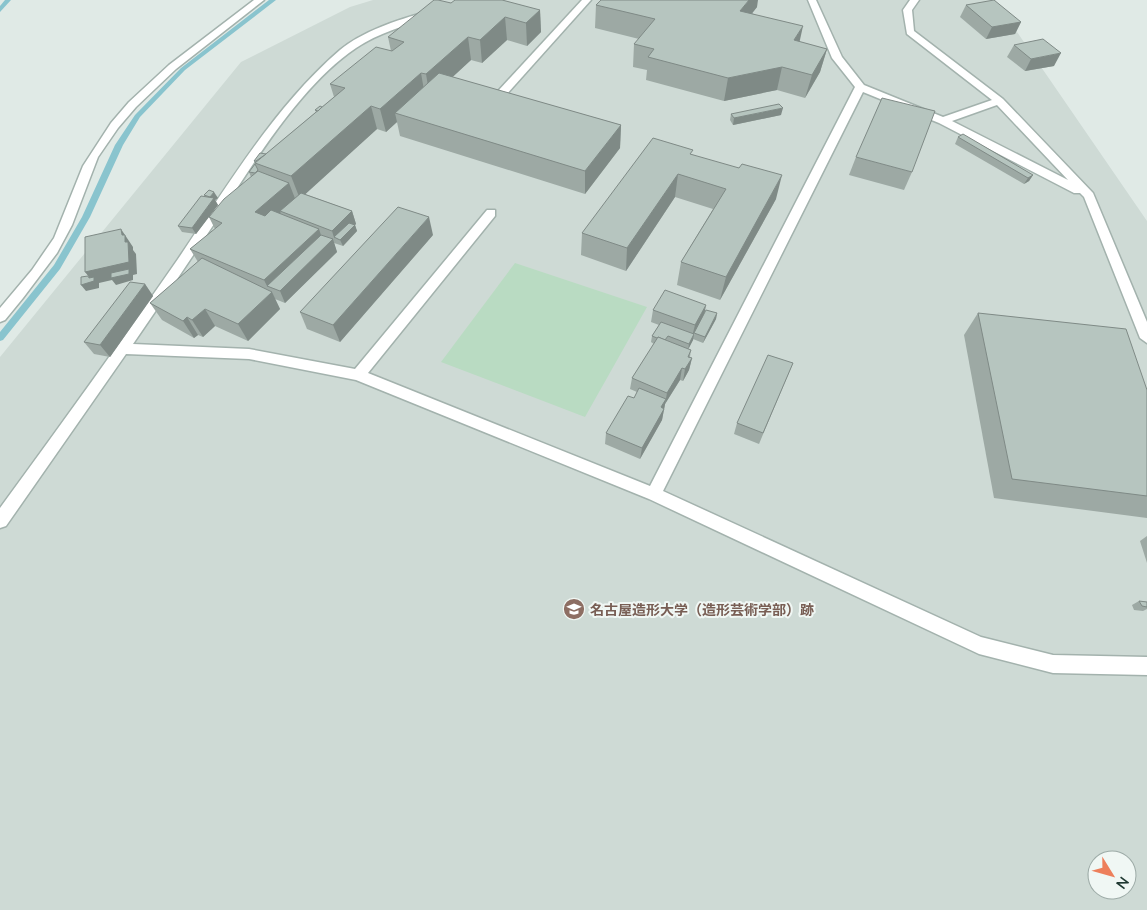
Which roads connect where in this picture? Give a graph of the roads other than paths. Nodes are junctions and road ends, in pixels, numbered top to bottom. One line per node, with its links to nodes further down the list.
1 (260, 0): 12 (street)
2 (586, 0): 7 (street)
3 (812, 0): 6 (street)
4 (915, 0): 8 (street)
5 (434, 12): 14 (street)
6 (860, 87): 9 (street); 16 (street)
7 (502, 93)
8 (999, 101): 9 (street); 10 (street)
9 (943, 122): 10 (street)
10 (1089, 196): 13 (street)
11 (491, 213): 15 (street)
12 (0, 316)
13 (1147, 338)
14 (124, 349): 15 (street); 17 (street)
15 (358, 375): 16 (street)
16 (654, 494): 18 (street)
17 (0, 521)
18 (1147, 666)

